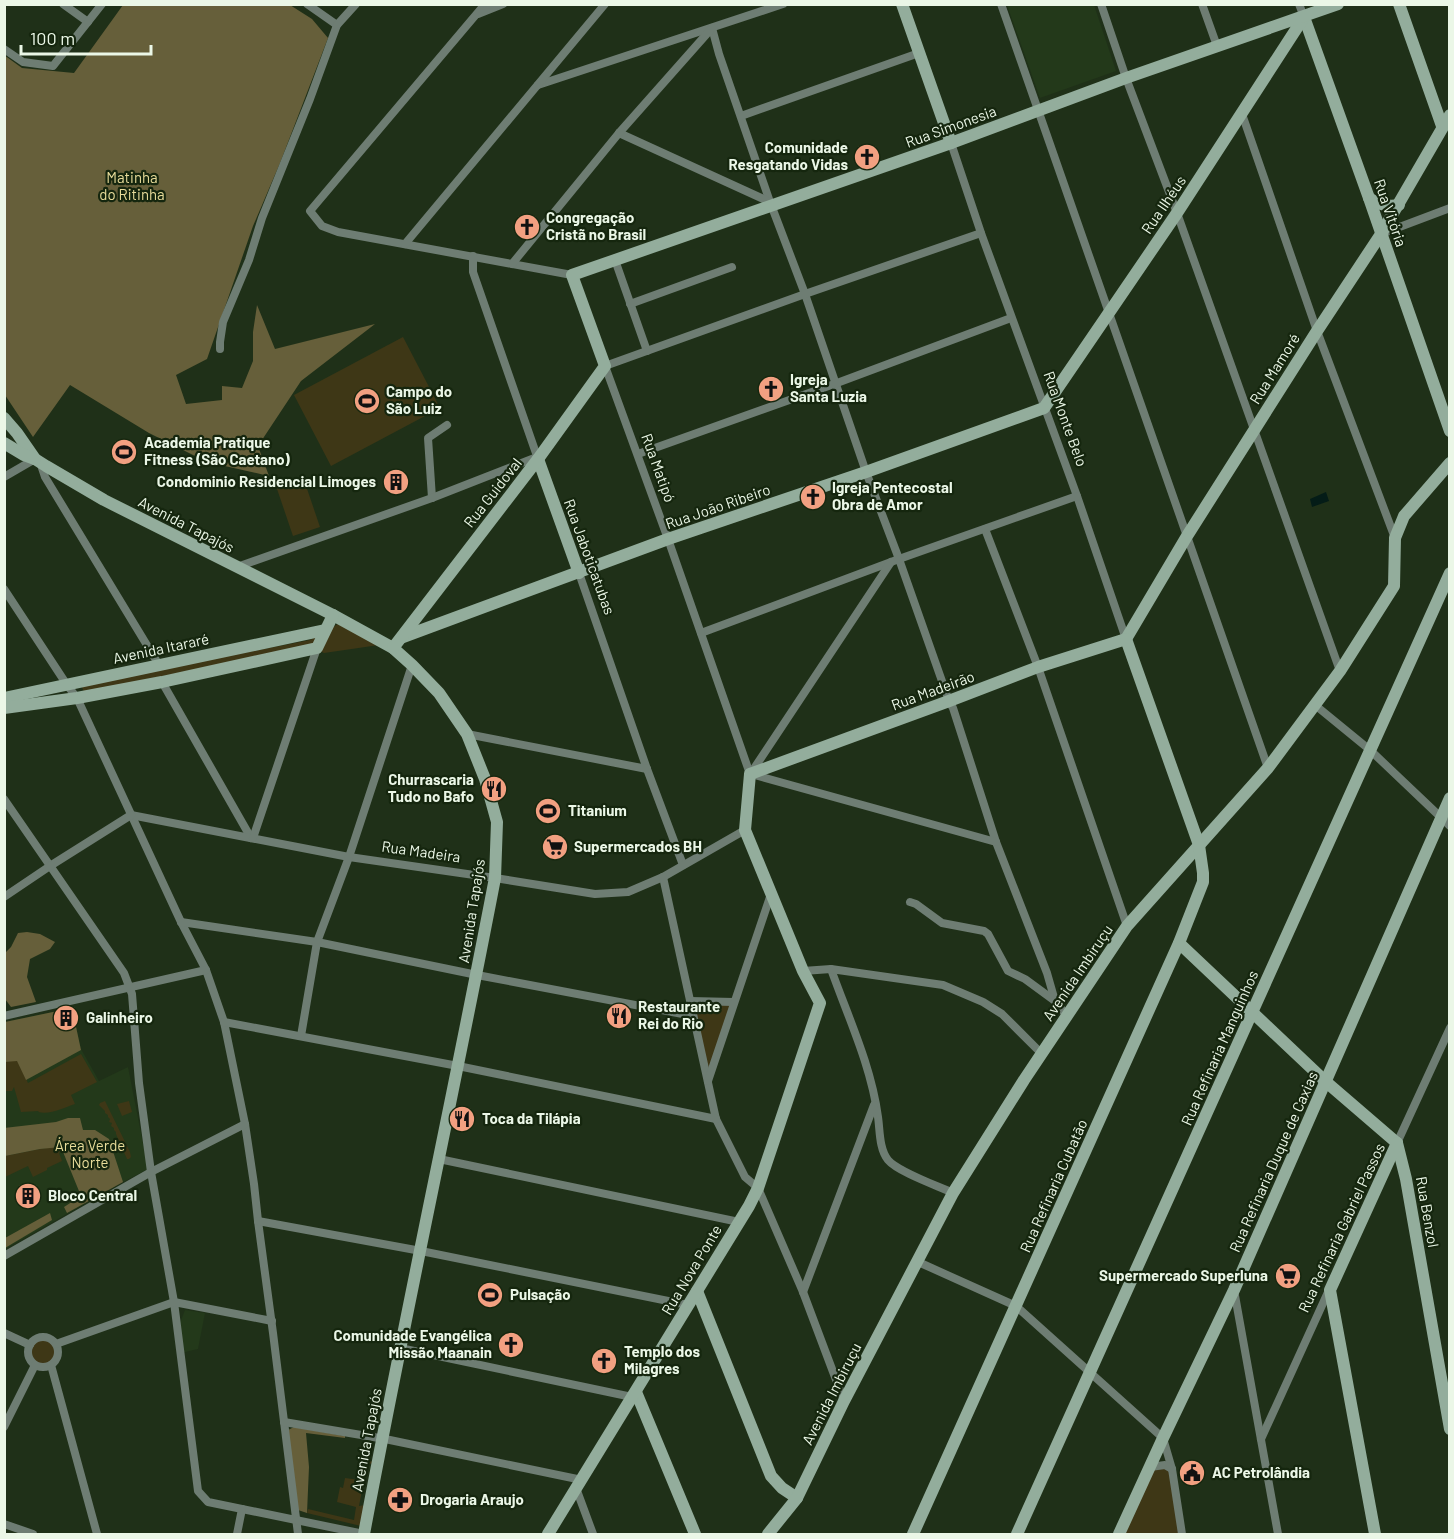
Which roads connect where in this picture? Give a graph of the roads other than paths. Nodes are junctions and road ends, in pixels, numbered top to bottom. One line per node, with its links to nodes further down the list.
1 (63, 4): 17 (street)
2 (102, 4): 17 (street)
3 (308, 4): 18 (street)
4 (356, 4): 18 (street)
5 (485, 4): 16 (street)
6 (503, 4): 16 (street)
7 (604, 4): 26 (street)
8 (783, 4): 19 (street)
9 (902, 4): 24 (street, Rua Monte Belo)
10 (1001, 4): 27 (street)
11 (1101, 4): 25 (street)
12 (1202, 4): 22 (street)
13 (1338, 4): 15 (street, Rua Simonesia)
14 (1399, 4): 31 (street)
15 (1302, 10): 20 (street, Rua Simonesia); 20 (street, Rua Ilhéus); 21 (street, Rua Vitória)
16 (478, 14): 41 (street)
17 (88, 22): 23 (street)
18 (337, 26): 52 (street)
19 (712, 28): 26 (street); 30 (street); 32 (street)
20 (1288, 31): 21 (street); 22 (street, Rua Simonesia); 28 (street, Rua Ilhéus)
21 (1312, 39): 34 (street, Rua Vitória)
22 (1217, 46): 25 (street, Rua Simonesia)
23 (4, 49)
24 (919, 53): 30 (street); 33 (street, Rua Monte Belo)
25 (1126, 78): 27 (street, Rua Simonesia); 38 (street)
26 (537, 85): 41 (street)
27 (1039, 110): 33 (street, Rua Simonesia); 49 (street)
28 (1242, 114): 38 (street, Rua Ilhéus); 51 (street)
29 (1449, 115): 31 (street, Rua Mamoré)
30 (741, 116): 35 (street)
31 (1442, 126): 36 (street, Rua Mamoré)
32 (619, 133): 35 (street); 44 (street)
33 (951, 143): 35 (street, Rua Simonesia); 39 (street, Rua Monte Belo)
34 (1369, 198): 36 (street); 40 (street, Rua Vitória)
35 (770, 204): 43 (street, Rua Simonesia); 47 (street)
36 (1399, 205): 40 (street, Rua Mamoré)
37 (1449, 208): 40 (street)
38 (1177, 213): 49 (street, Rua Ilhéus); 59 (street)
39 (981, 233): 47 (street); 50 (street, Rua Monte Belo)
40 (1381, 234): 51 (street, Rua Mamoré); 60 (street, Rua Vitória)
41 (405, 244): 42 (street)
42 (473, 256): 44 (street); 63 (street, Rua Jaboticatubas)
43 (615, 260): 46 (street, Rua Simonesia); 48 (street)
44 (512, 264): 46 (street)
45 (732, 267): 48 (street)
46 (572, 275): 54 (street, Rua Matipó)
47 (805, 294): 53 (street); 55 (street)
48 (630, 304): 53 (street)
49 (1109, 313): 56 (street, Rua Ilhéus); 71 (street)
50 (1011, 318): 55 (street); 56 (street, Rua Monte Belo)
51 (1317, 331): 59 (street, Rua Mamoré); 72 (street)
52 (220, 349)
53 (647, 351): 54 (street)
54 (605, 366): 62 (street, Rua Matipó); 63 (street, Rua Guidoval)
55 (837, 383): 62 (street); 66 (street)
56 (1044, 408): 66 (street, Rua João Ribeiro); 68 (street, Rua Monte Belo)
57 (4, 418): 64 (street, Avenida Tapajós)
58 (447, 425): 69 (street)
59 (1254, 431): 71 (street, Rua Mamoré); 91 (street)
60 (1449, 431)
61 (4, 443): 64 (street, Avenida Tapajós)
62 (638, 454): 73 (street, Rua Matipó)
63 (537, 458): 69 (street); 76 (street, Rua Jaboticatubas); 79 (street, Rua Guidoval)
64 (38, 460): 67 (street); 75 (street, Avenida Tapajós); 88 (street)
65 (1449, 463): 72 (street, Avenida Imbiruçu)
66 (866, 472): 73 (street, Rua João Ribeiro); 74 (street)
67 (4, 477)
68 (1077, 496): 70 (street); 85 (street, Rua Monte Belo)
69 (432, 498): 75 (street)
70 (985, 529): 74 (street); 90 (street)
71 (1188, 538): 85 (street, Rua Mamoré); 101 (street)
72 (1395, 538): 91 (street, Avenida Imbiruçu)
73 (668, 539): 76 (street, Rua João Ribeiro); 83 (street, Rua Matipó)
74 (895, 561): 83 (street); 96 (street); 103 (street)
75 (236, 567): 80 (street, Avenida Tapajós)
76 (579, 573): 81 (street, Rua João Ribeiro); 102 (street, Rua Jaboticatubas)
77 (1449, 573): 100 (street, Rua Refinaria Manguinhos)
78 (4, 589): 93 (street)
79 (428, 603): 81 (street); 84 (street, Rua Guidoval)
80 (333, 615): 82 (street); 87 (street, Avenida Tapajós)
81 (440, 623): 84 (street, Rua João Ribeiro)
82 (325, 630): 86 (street); 88 (street, Avenida Itararé)
83 (701, 633): 103 (street, Rua Matipó)
84 (402, 637): 87 (street, Rua Guidoval)
85 (1126, 639): 90 (street, Rua Madeirão); 111 (street, Rua Monte Belo)
86 (317, 648): 92 (street, Avenida Itararé); 109 (street)
87 (393, 648): 89 (street, Avenida Tapajós)
88 (159, 665): 93 (street, Avenida Itararé)
89 (412, 665): 99 (street, Avenida Tapajós); 112 (street)
90 (1038, 667): 96 (street, Rua Madeirão); 121 (street)
91 (1340, 671): 97 (street, Avenida Imbiruçu)
92 (162, 682): 95 (street, Avenida Itararé); 109 (street)
93 (67, 685): 94 (street, Avenida Itararé); 95 (street)
94 (4, 698)
95 (77, 698): 98 (street, Avenida Itararé); 106 (street)
96 (949, 701): 103 (street, Rua Madeirão); 110 (street)
97 (1315, 705): 100 (street); 101 (street, Avenida Imbiruçu)
98 (4, 708)
99 (467, 734): 102 (street); 116 (street, Avenida Tapajós)
100 (1370, 750): 107 (street); 132 (street, Rua Refinaria Manguinhos)
101 (1268, 768): 111 (street, Avenida Imbiruçu)
102 (647, 769): 113 (street, Rua Jaboticatubas)
103 (750, 774): 108 (street); 110 (street)
104 (1449, 798): 107 (street, Rua Refinaria Duque de Caxias)
105 (4, 799): 114 (street)
106 (132, 815): 109 (street, Rua Madeira); 114 (street); 120 (street)
107 (1445, 822): 141 (street, Rua Refinaria Duque de Caxias)
108 (745, 830): 113 (street, Rua Madeira); 117 (street)
109 (252, 838): 112 (street, Rua Madeira)
110 (996, 842): 130 (street)
111 (1199, 845): 121 (street, Avenida Imbiruçu); 123 (street, Rua Refinaria Cubatão)
112 (349, 857): 116 (street, Rua Madeira); 122 (street)
113 (683, 865): 115 (street, Rua Madeira)
114 (50, 866): 118 (street); 128 (street)
115 (663, 877): 116 (street, Rua Madeira); 129 (street)
116 (495, 878): 127 (street, Avenida Tapajós)
117 (771, 893): 126 (street); 131 (street)
118 (4, 897)
119 (910, 902): 130 (street)
120 (181, 922): 122 (street); 125 (street)
121 (1127, 926): 135 (street, Avenida Imbiruçu)
122 (317, 942): 127 (street); 138 (street)
123 (1179, 943): 132 (street); 162 (street, Rua Refinaria Cubatão)
124 (831, 969): 126 (street); 139 (street); 143 (street)
125 (206, 970): 128 (street); 136 (street)
126 (803, 971): 149 (street, Rua Nova Ponte)
127 (477, 975): 134 (street); 140 (street, Avenida Tapajós)
128 (129, 988): 133 (street); 148 (street)
129 (690, 1001): 131 (street); 134 (street)
130 (1055, 1001): 135 (street)
131 (734, 1002): 142 (street)
132 (1252, 1012): 141 (street); 170 (street, Rua Refinaria Manguinhos)
133 (4, 1016)
134 (693, 1016): 142 (street)
135 (1066, 1016): 139 (street, Avenida Imbiruçu)
136 (224, 1022): 138 (street); 145 (street)
137 (1449, 1028): 146 (street, Rua Refinaria Gabriel Passos)
138 (301, 1036): 140 (street)
139 (1041, 1053): 150 (street, Avenida Imbiruçu)
140 (458, 1066): 144 (street); 147 (street, Avenida Tapajós)
141 (1325, 1081): 146 (street); 156 (street, Rua Refinaria Duque de Caxias)
142 (707, 1083): 144 (street)
143 (876, 1102): 150 (street); 159 (street)
144 (716, 1119): 149 (street)
145 (244, 1124): 148 (street); 151 (street)
146 (1397, 1143): 157 (street, Rua Refinaria Gabriel Passos); 175 (street, Rua Benzol)
147 (439, 1159): 152 (street); 153 (street, Avenida Tapajós)
148 (151, 1172): 154 (street); 160 (street)
149 (758, 1188): 152 (street, Rua Nova Ponte); 159 (street)
150 (953, 1193): 155 (street, Avenida Imbiruçu)
151 (258, 1221): 153 (street); 163 (street)
152 (739, 1222): 158 (street, Rua Nova Ponte)
153 (421, 1251): 161 (street); 167 (street, Avenida Tapajós)
154 (4, 1256)
155 (916, 1261): 162 (street); 172 (street, Avenida Imbiruçu)
156 (1234, 1290): 177 (street, Rua Refinaria Duque de Caxias); 178 (street)
157 (1330, 1290): 178 (street, Rua Refinaria Gabriel Passos); 200 (street)
158 (697, 1291): 161 (street, Rua Nova Ponte); 182 (street)
159 (803, 1292): 172 (street)
160 (174, 1302): 163 (street); 165 (street); 183 (street)
161 (688, 1305): 171 (street, Rua Nova Ponte)
162 (1016, 1306): 170 (street); 195 (street, Rua Refinaria Cubatão)
163 (272, 1320): 173 (street)
164 (4, 1333): 166 (street)
165 (56, 1344): 166 (street); 169 (street)
166 (30, 1346): 168 (street)
167 (400, 1348): 171 (street); 176 (street, Avenida Tapajós)
168 (35, 1365): 169 (street); 174 (street)
169 (51, 1365): 187 (street)
170 (1090, 1372): 177 (street); 196 (street, Rua Refinaria Manguinhos)
171 (634, 1394): 181 (street, Rua Nova Ponte); 193 (street)
172 (844, 1401): 182 (street, Avenida Imbiruçu)
173 (284, 1422): 176 (street); 184 (street)
174 (4, 1427)
175 (1449, 1429)
176 (382, 1438): 181 (street); 190 (street, Avenida Tapajós)
177 (1163, 1438): 179 (street, Rua Refinaria Duque de Caxias); 180 (street)
178 (1261, 1439): 199 (street)
179 (1150, 1467): 180 (street); 197 (street, Rua Refinaria Duque de Caxias)
180 (1172, 1469): 198 (street)
181 (579, 1484): 191 (street, Rua Nova Ponte); 192 (street)
182 (796, 1498): 194 (street, Avenida Imbiruçu)
183 (242, 1509): 184 (street); 188 (street)
184 (296, 1520): 189 (street); 190 (street)
185 (4, 1524): 186 (street)
186 (33, 1534)
187 (97, 1534)
188 (237, 1534)
189 (298, 1534)
190 (364, 1534)
191 (548, 1534)
192 (593, 1534)
193 (694, 1534)
194 (768, 1534)
195 (913, 1534)
196 (1017, 1534)
197 (1119, 1534)
198 (1182, 1534)
199 (1278, 1534)
200 (1375, 1534)

